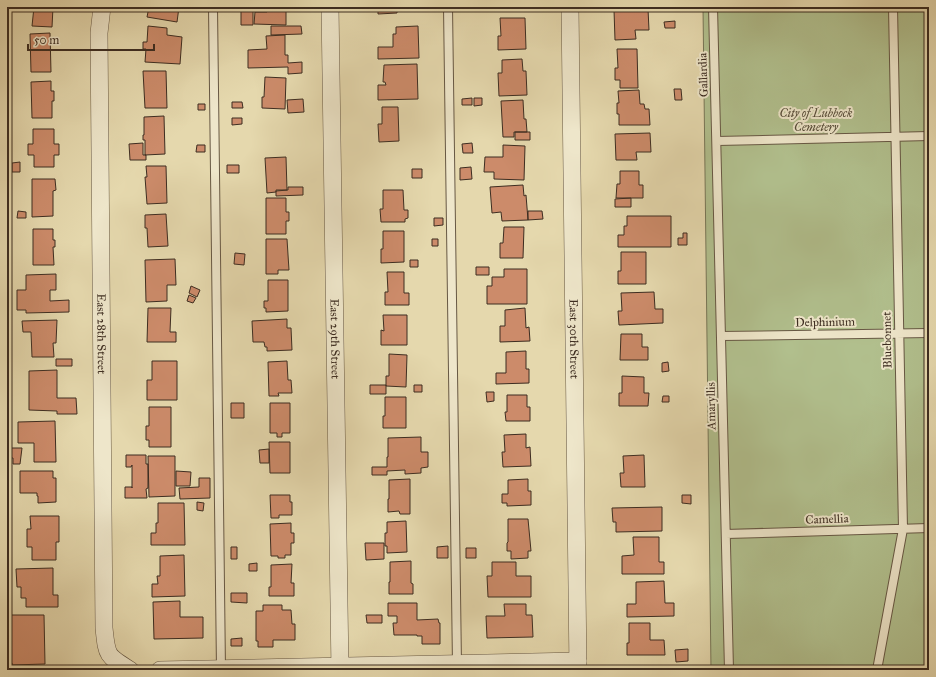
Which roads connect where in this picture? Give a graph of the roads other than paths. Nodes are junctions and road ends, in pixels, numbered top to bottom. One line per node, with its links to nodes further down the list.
1 (102, 7): 21 (street, East 28th Street)
2 (213, 7): 20 (lane)
3 (330, 7): 19 (street, East 29th Street)
4 (448, 7): 18 (lane)
5 (570, 7): 17 (street, East 30th Street)
6 (713, 7): 10 (lane, Gallardia)
7 (893, 7): 9 (lane, Bluebonnet)
8 (929, 136): 9 (lane)
9 (895, 137): 10 (lane); 11 (lane, Bluebonnet)
10 (717, 141): 13 (lane, Amaryllis)
11 (899, 333): 12 (lane, Delphinium); 13 (lane, Delphinium); 15 (lane, Bluebonnet)
12 (929, 333)
13 (721, 336): 16 (lane, Amaryllis)
14 (929, 528): 15 (lane, Camellia)
15 (902, 529): 16 (lane, Camellia); 24 (lane, Bluebonnet)
16 (726, 534): 23 (lane, Amaryllis)
17 (578, 666): 18 (street)
18 (457, 667): 19 (street)
19 (340, 668): 20 (street)
20 (221, 669): 22 (street)
21 (130, 670)
22 (160, 670)
23 (729, 670)
24 (877, 670)

